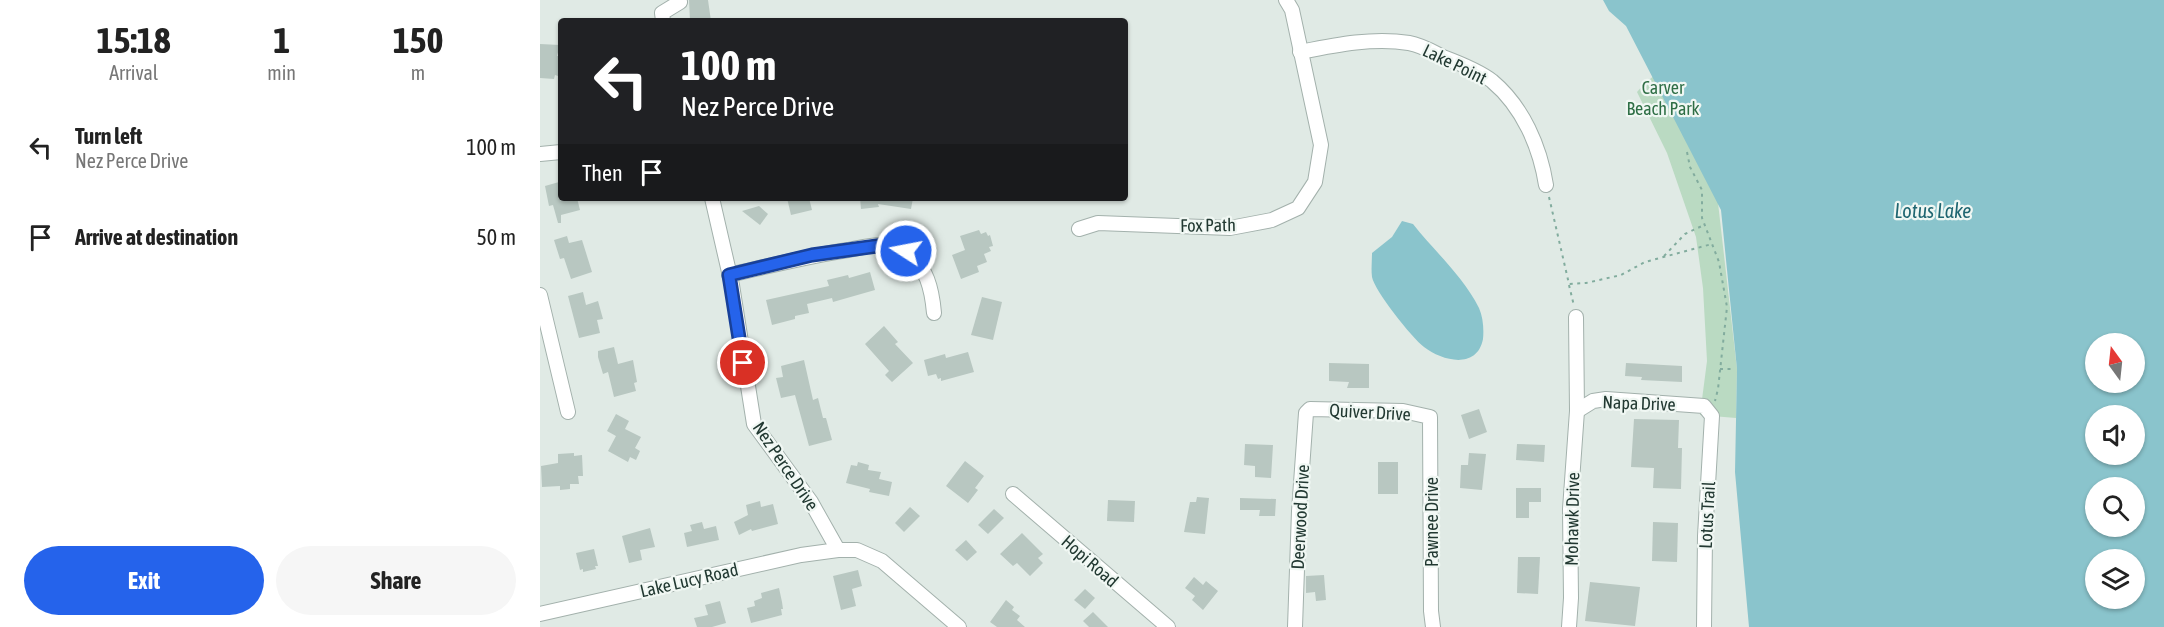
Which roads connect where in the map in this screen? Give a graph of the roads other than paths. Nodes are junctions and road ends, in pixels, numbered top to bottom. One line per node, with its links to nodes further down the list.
1 (1286, 0): 4 (street, Fox Path)
2 (680, 2): 3 (street)
3 (663, 18)
4 (1300, 52): 7 (street, Lake Point); 9 (street, Fox Path)
5 (558, 152): 6 (street)
6 (540, 154)
7 (1546, 185)
8 (713, 201): 10 (street, Nez Perce Drive)
9 (1078, 229)
10 (729, 275): 12 (street); 20 (street, Nez Perce Drive)
11 (540, 295): 17 (street)
12 (934, 313)
13 (1576, 317): 16 (street, Mohawk Drive)
14 (1706, 408): 16 (street, Napa Drive); 27 (street, Lotus Trail)
15 (1310, 409): 18 (street, Quiver Drive); 24 (street, Deerwood Drive)
16 (1577, 411): 26 (street, Mohawk Drive)
17 (568, 412)
18 (1430, 417): 25 (street, Pawnee Drive)
19 (1013, 494): 23 (street, Hopi Road)
20 (838, 550): 21 (street, Lake Lucy Road); 22 (street)
21 (540, 614)
22 (959, 627)
23 (1168, 627)
24 (1295, 627)
25 (1433, 627)
26 (1569, 627)
27 (1704, 627)

